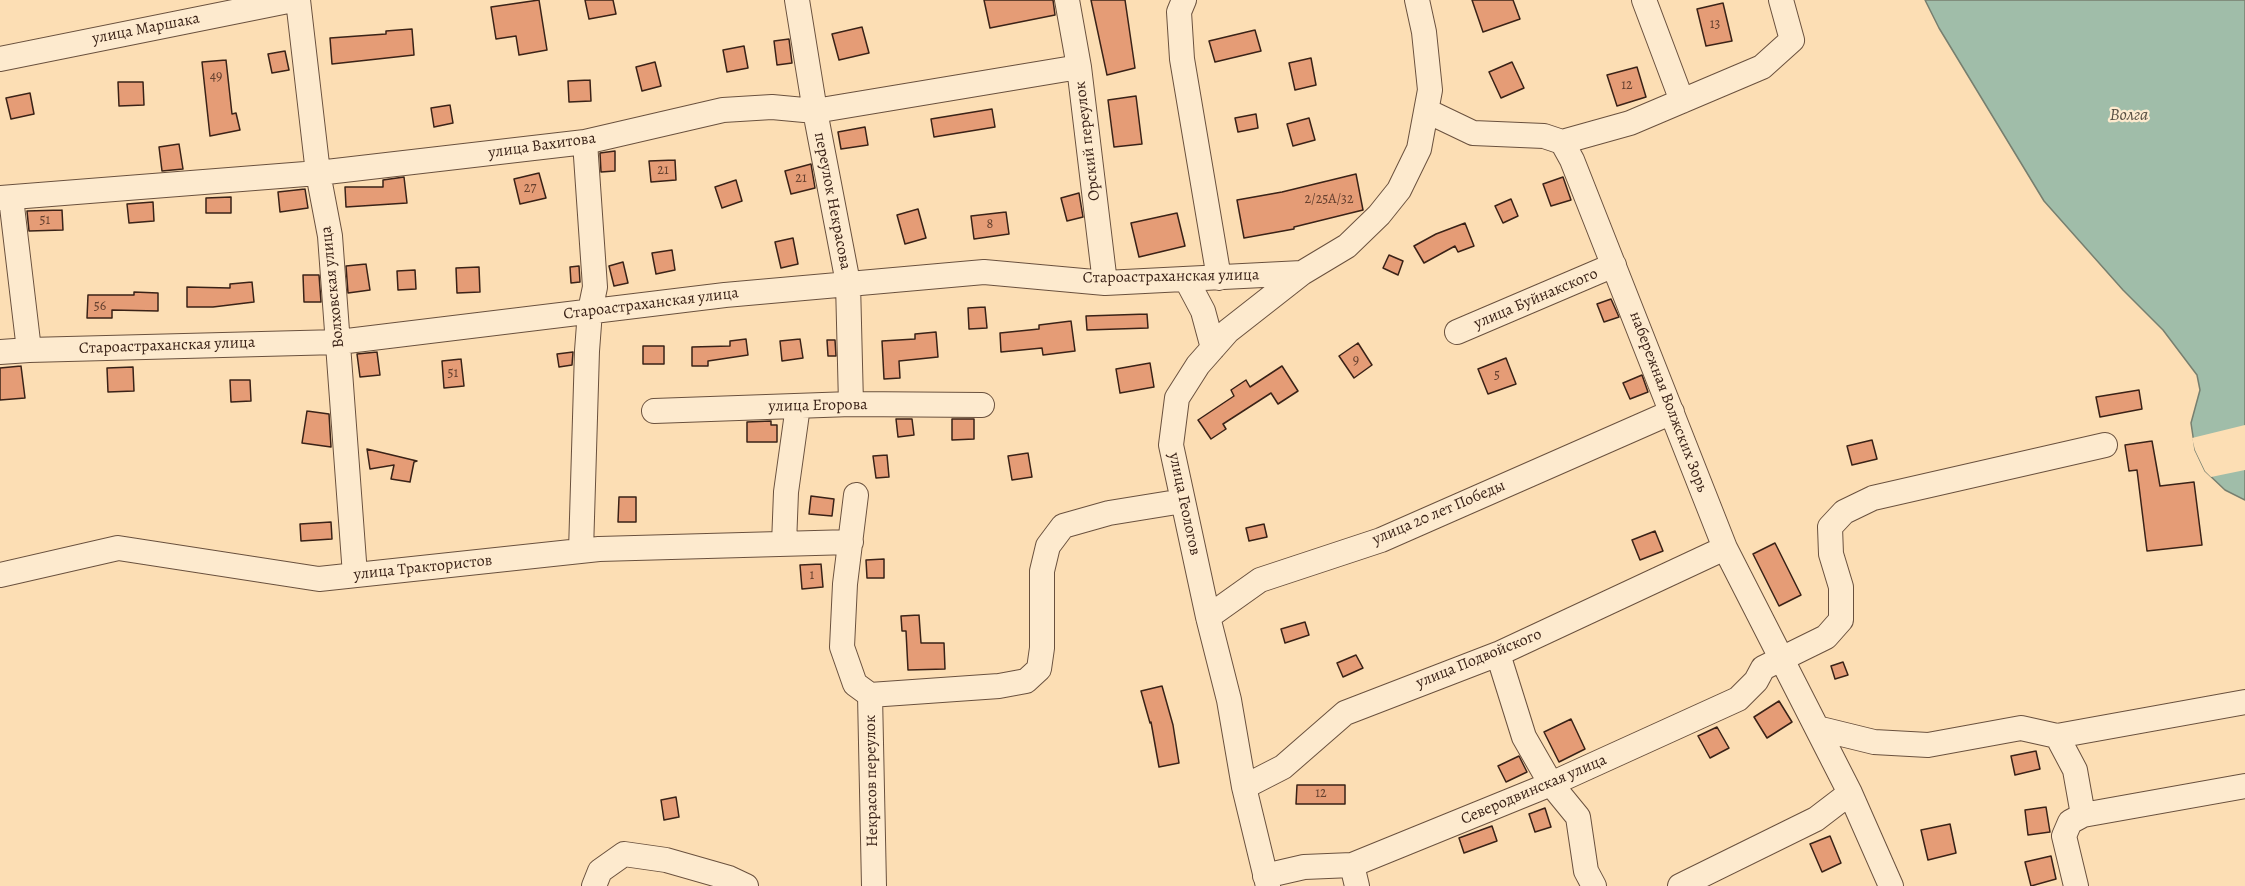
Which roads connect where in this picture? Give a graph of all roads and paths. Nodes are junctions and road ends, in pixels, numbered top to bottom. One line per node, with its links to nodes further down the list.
1 (293, 0): 9 (street, улица Маршака)
2 (298, 0): 16 (street, Волховская улица)
3 (797, 0): 12 (street, переулок Некрасова)
4 (1067, 0): 10 (street, Орский переулок)
5 (1184, 0): 20 (street)
6 (1417, 0): 13 (street)
7 (1644, 0): 11 (street)
8 (1781, 0): 11 (street)
9 (0, 59)
10 (1079, 67): 12 (street, улица Вахитова); 23 (street, Орский переулок)
11 (1682, 101): 15 (street)
12 (815, 111): 14 (street, улица Вахитова); 22 (street, переулок Некрасова)
13 (1427, 111): 15 (street); 19 (street, улица Геологов)
14 (585, 142): 16 (street, улица Вахитова); 24 (street)
15 (1562, 142): 18 (street, набережная Волжских Зорь)
16 (318, 173): 17 (street, улица Вахитова); 26 (street, Волховская улица)
17 (5, 198): 28 (street)
18 (1614, 265): 25 (street, улица Буйнакского); 34 (street, набережная Волжских Зорь)
19 (1302, 273): 20 (street, Староастраханская улица); 27 (street, улица Геологов)
20 (1219, 278): 21 (street, Староастраханская улица)
21 (1186, 279): 23 (street, Староастраханская улица); 27 (street)
22 (848, 283): 23 (street, Староастраханская улица); 24 (street, Староастраханская улица); 30 (street, переулок Некрасова)
23 (1105, 283)
24 (590, 311): 26 (street, Староастраханская улица); 41 (street)
25 (1457, 333)
26 (339, 342): 28 (street, Староастраханская улица); 43 (street, Волховская улица)
27 (1213, 348): 37 (street, улица Геологов)
28 (29, 350): 29 (street, Староастраханская улица)
29 (0, 352)
30 (851, 404): 31 (street, улица Егорова); 32 (street, улица Егорова)
31 (982, 405)
32 (798, 406): 33 (street, улица Егорова); 39 (street)
33 (654, 411)
34 (1672, 412): 40 (street, набережная Волжских Зорь); 44 (street, улица 20 лет Победы)
35 (2105, 445): 46 (street, Северодвинская улица)
36 (855, 495): 38 (street, Некрасов переулок)
37 (1182, 501): 44 (street, улица Геологов); 47 (street)
38 (851, 542): 39 (street, улица Трактористов); 47 (street, Некрасов переулок)
39 (784, 544): 41 (street, улица Трактористов)
40 (1725, 548): 45 (street, улица Подвойского); 46 (street, набережная Волжских Зорь)
41 (581, 551): 43 (street, улица Трактористов)
42 (0, 575): 43 (street, улица Трактористов)
43 (355, 575)
44 (1208, 617): 53 (street, улица Геологов)
45 (1498, 654): 51 (street); 53 (street, улица Подвойского)
46 (1781, 658): 49 (street, набережная Волжских Зорь); 51 (street, Северодвинская улица)
47 (870, 695): 60 (street, Некрасов переулок)
48 (2245, 702): 50 (street)
49 (1817, 728): 50 (street); 54 (street, набережная Волжских Зорь)
50 (2057, 736): 55 (street)
51 (1551, 784): 56 (street, Северодвинская улица); 61 (street)
52 (2245, 786): 55 (street)
53 (1244, 787): 57 (street, улица Геологов)
54 (1850, 793): 62 (street); 63 (street, набережная Волжских Зорь)
55 (2082, 815): 64 (street)
56 (1355, 875): 57 (street, Северодвинская улица)
57 (1266, 881)
58 (594, 886): 59 (street)
59 (746, 886)
60 (874, 886)
61 (1594, 886)
62 (1680, 886)
63 (1891, 886)
64 (2076, 886)

